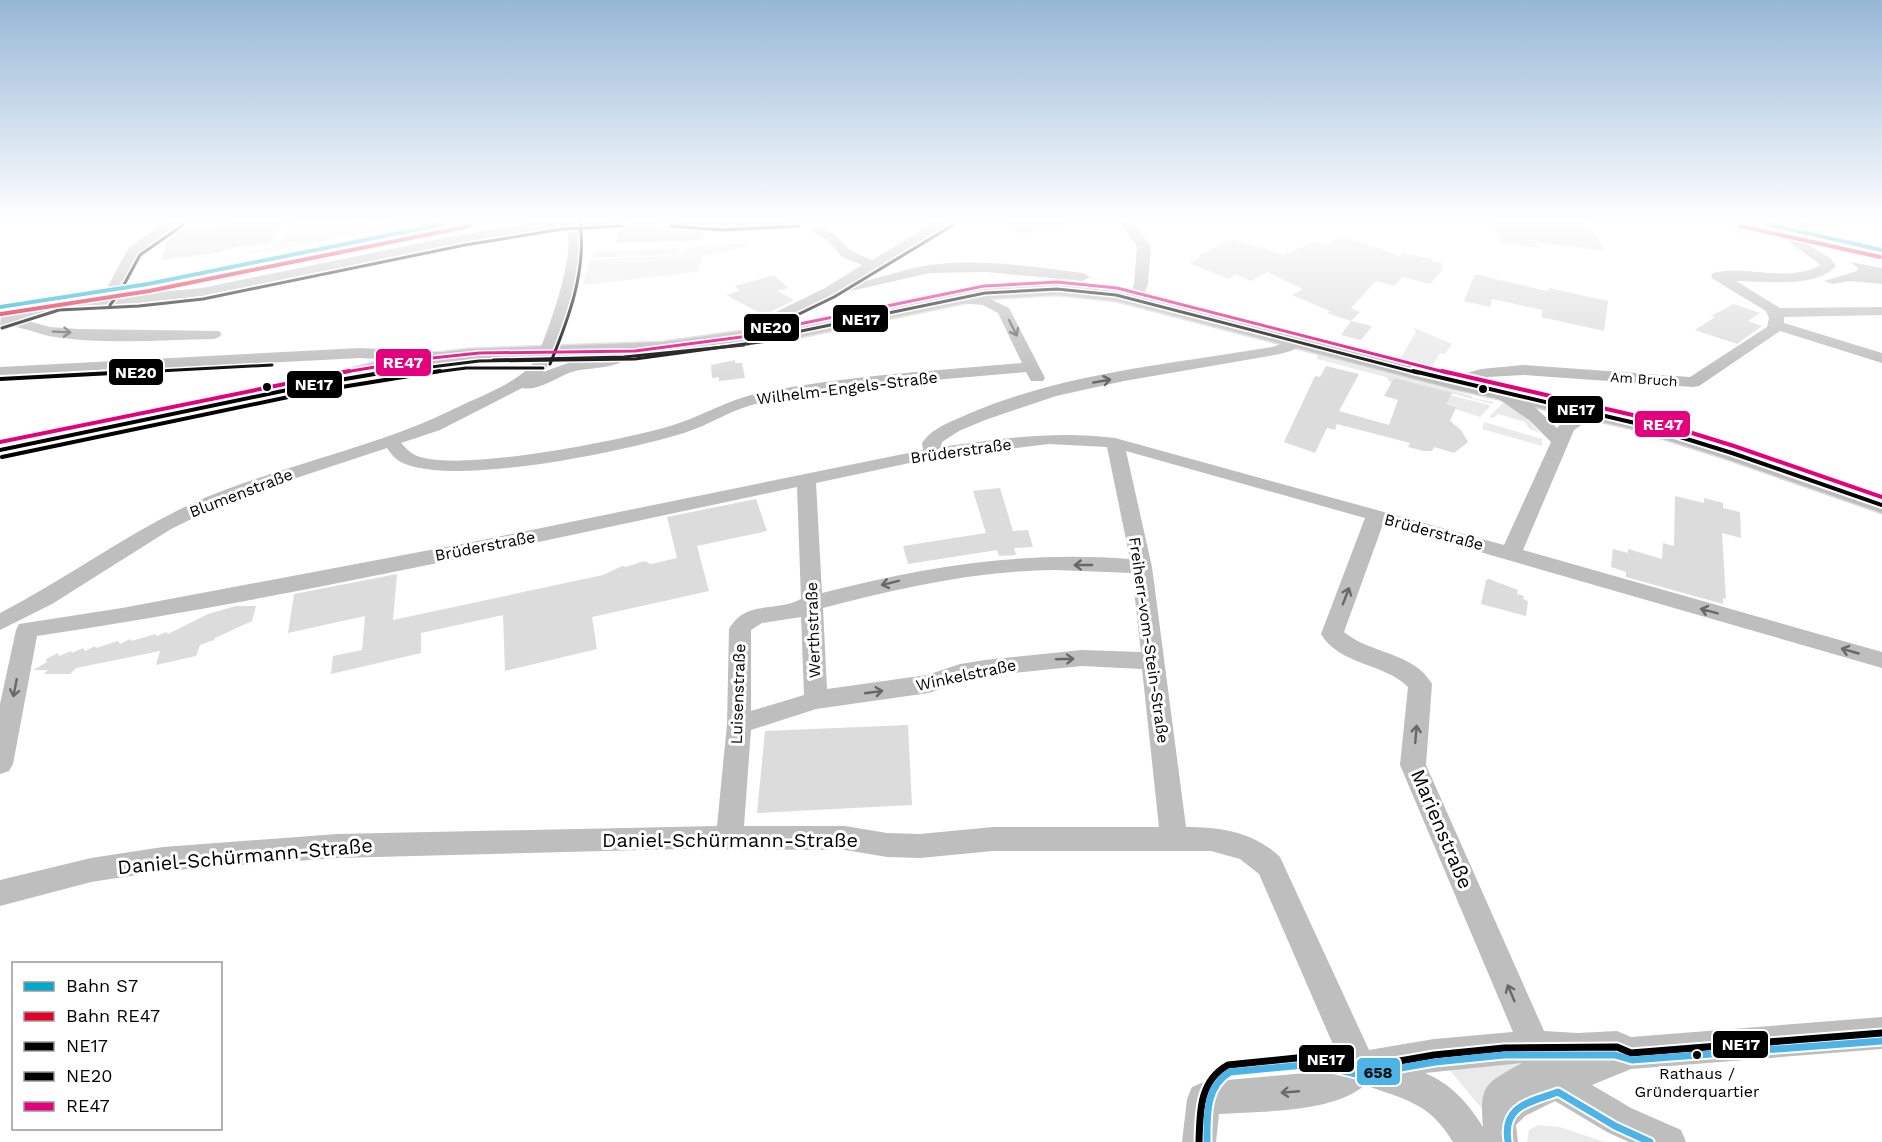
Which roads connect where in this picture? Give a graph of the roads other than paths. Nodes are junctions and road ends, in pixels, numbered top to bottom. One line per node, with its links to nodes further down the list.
1 (122, 272): 13 (street)
2 (300, 272): 13 (street)
3 (568, 272): 26 (street, Blumenstraße)
4 (861, 272): 10 (street)
5 (919, 272): 10 (street)
6 (1033, 272): 9 (street)
7 (1143, 272): 12 (street)
8 (1816, 272): 16 (street)
9 (1083, 277)
10 (830, 291): 15 (street)
11 (948, 299): 12 (main road); 20 (main road); 32 (street, one-way to 32)
12 (1136, 299): 22 (main road)
13 (104, 300): 17 (street)
14 (1882, 311): 16 (street)
15 (786, 314): 20 (street); 21 (street)
16 (1776, 319): 24 (street); 35 (street, Am Bruch)
17 (3, 320): 19 (street, one-way to 19)
18 (214, 334): 19 (street)
19 (123, 335): 31 (street)
20 (782, 335): 21 (main road); 29 (main road)
21 (743, 338): 26 (main road)
22 (1296, 340): 35 (main road); 36 (street, one-way to 22)
23 (1882, 346): 24 (street)
24 (1861, 351): 27 (street)
25 (347, 355): 28 (street); 30 (street); 31 (street)
26 (536, 356): 28 (main road); 29 (main road); 37 (street, Blumenstraße)
27 (1882, 358)
28 (440, 360): 30 (main road); 34 (main road)
29 (617, 360): 37 (street, Blumenstraße)
30 (404, 362): 34 (main road)
31 (91, 367): 33 (street)
32 (1032, 367): 36 (street); 42 (street, Wilhelm-Engels-Straße)
33 (0, 372)
34 (316, 384): 45 (main road)
35 (1462, 384): 38 (main road)
36 (1045, 393): 40 (street)
37 (496, 394): 42 (street, Blumenstraße)
38 (1503, 394): 39 (main road); 41 (street)
39 (1606, 416): 41 (street); 48 (main road)
40 (959, 425): 44 (street); 46 (street)
41 (1559, 440): 50 (street)
42 (391, 441): 53 (street, Blumenstraße)
43 (1115, 443): 44 (street, Brüderstraße); 49 (street, Brüderstraße); 51 (street, Freiherr-vom-Stein-Straße)
44 (962, 449): 46 (street, Brüderstraße)
45 (0, 450)
46 (933, 453): 47 (street, Brüderstraße)
47 (806, 478): 52 (street, Werthstraße); 53 (street, Brüderstraße)
48 (1882, 505)
49 (1376, 516): 50 (street, Brüderstraße); 63 (street, Marienstraße, one-way to 49)
50 (1511, 553): 54 (street, Brüderstraße, one-way to 50)
51 (1142, 567): 52 (street, one-way to 52); 55 (street, Freiherr-vom-Stein-Straße)
52 (812, 603): 56 (street, Werthstraße); 57 (street, Luisenstraße)
53 (12, 623): 58 (street, one-way to 58)
54 (1882, 660)
55 (1154, 661): 56 (street, Winkelstraße, one-way to 55); 59 (street, Freiherr-vom-Stein-Straße)
56 (816, 700): 57 (street, Werthstraße)
57 (739, 724): 60 (street, Luisenstraße)
58 (0, 764)
59 (1174, 838): 60 (street, Daniel-Schürmann-Straße); 65 (street, Daniel-Schürmann-Straße)
60 (729, 839): 61 (street, Daniel-Schürmann-Straße)
61 (0, 893)
62 (1882, 1033): 64 (street)
63 (1535, 1046): 64 (street); 65 (street); 67 (street)
64 (1631, 1053): 66 (street)
65 (1360, 1068): 68 (street); 69 (street, one-way to 69)
66 (1558, 1084): 67 (street); 70 (street)
67 (1501, 1130)
68 (1466, 1131)
69 (1199, 1142)
70 (1669, 1142)

